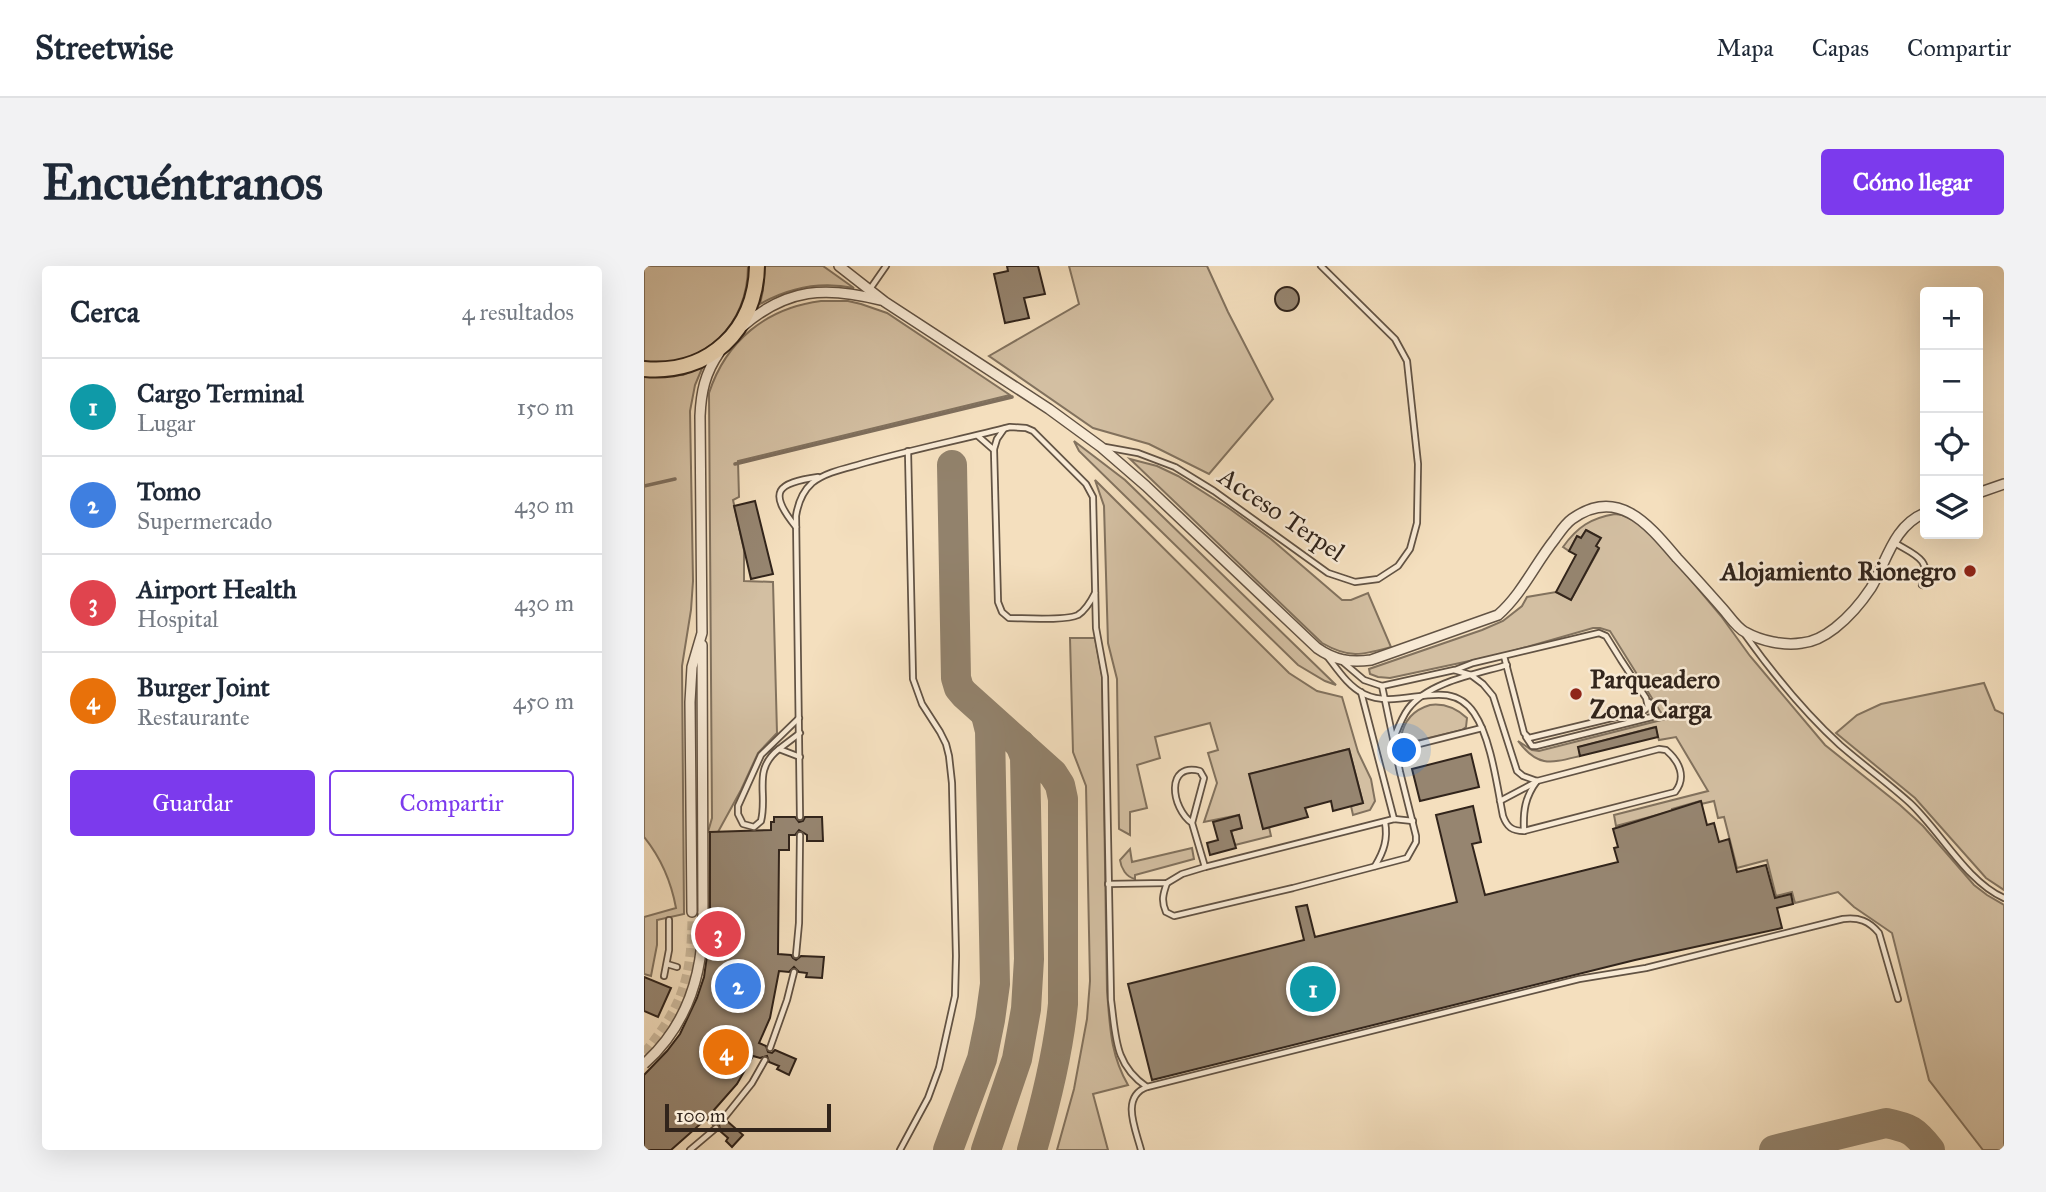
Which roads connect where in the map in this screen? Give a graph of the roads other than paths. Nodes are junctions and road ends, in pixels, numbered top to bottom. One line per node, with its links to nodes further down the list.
1 (757, 266): 9 (main road)
2 (839, 266): 6 (street)
3 (857, 266): 6 (lane)
4 (886, 266): 7 (lane)
5 (1321, 266): 14 (lane, Acceso Terpel)
6 (851, 275): 7 (street)
7 (870, 290): 8 (street)
8 (885, 302): 9 (street); 14 (street)
9 (737, 330): 10 (main road)
10 (724, 345): 11 (main road); 26 (street)
11 (644, 369)
12 (1004, 429): 13 (lane); 15 (lane); 24 (lane)
13 (977, 435): 15 (lane); 16 (lane)
14 (1101, 447): 27 (street)
15 (994, 450): 24 (lane)
16 (908, 451): 17 (lane); 75 (lane)
17 (822, 477): 21 (lane); 21 (lane)
18 (2004, 484): 19 (street)
19 (1983, 491)
20 (1920, 516): 22 (street)
21 (796, 527): 38 (lane)
22 (1894, 542): 23 (lane); 25 (street)
23 (1922, 585)
24 (1096, 592): 58 (lane)
25 (1743, 632): 29 (street); 59 (lane)
26 (702, 633): 60 (street); 70 (street, bridge)
27 (1325, 654): 29 (street); 34 (lane)
28 (1504, 656): 30 (lane); 31 (lane); 36 (lane)
29 (1340, 660): 33 (lane)
30 (1507, 666): 32 (lane); 41 (lane)
31 (1454, 670): 32 (lane); 33 (lane)
32 (1471, 676): 35 (lane); 46 (lane)
33 (1382, 686): 37 (lane)
34 (1361, 692): 37 (lane); 49 (lane)
35 (1420, 696): 37 (lane); 39 (lane); 42 (lane)
36 (1646, 698): 41 (lane); 41 (lane)
37 (1385, 699): 42 (lane)
38 (800, 718): 40 (lane); 43 (lane)
39 (1482, 728): 44 (lane); 47 (lane)
40 (800, 733): 43 (lane); 45 (lane)
41 (1526, 736)
42 (1394, 739): 44 (lane)
43 (779, 749): 45 (lane)
44 (1395, 750): 51 (lane)
45 (800, 757): 48 (lane)
46 (1537, 781): 47 (lane); 53 (lane); 53 (lane)
47 (1500, 800): 53 (lane)
48 (800, 817)
49 (1394, 819): 50 (lane); 51 (lane)
50 (1385, 821): 55 (lane); 56 (lane)
51 (1413, 821): 56 (lane)
52 (1192, 823): 52 (lane); 55 (lane)
53 (1524, 831)
54 (800, 835): 62 (lane)
55 (1205, 867): 57 (lane)
56 (1374, 867): 57 (lane)
57 (1167, 883): 58 (lane)
58 (1108, 884): 71 (lane)
59 (2004, 898)
60 (692, 912)
61 (669, 919): 63 (lane)
62 (796, 955)
63 (667, 964): 64 (lane); 66 (lane)
64 (677, 967)
65 (794, 972): 68 (lane)
66 (664, 976)
67 (1898, 999): 71 (lane)
68 (770, 1048)
69 (765, 1060): 72 (lane)
70 (644, 1064)
71 (1147, 1087): 76 (lane)
72 (724, 1118)
73 (716, 1128): 74 (lane)
74 (690, 1150)
75 (900, 1150)
76 (1141, 1150)

